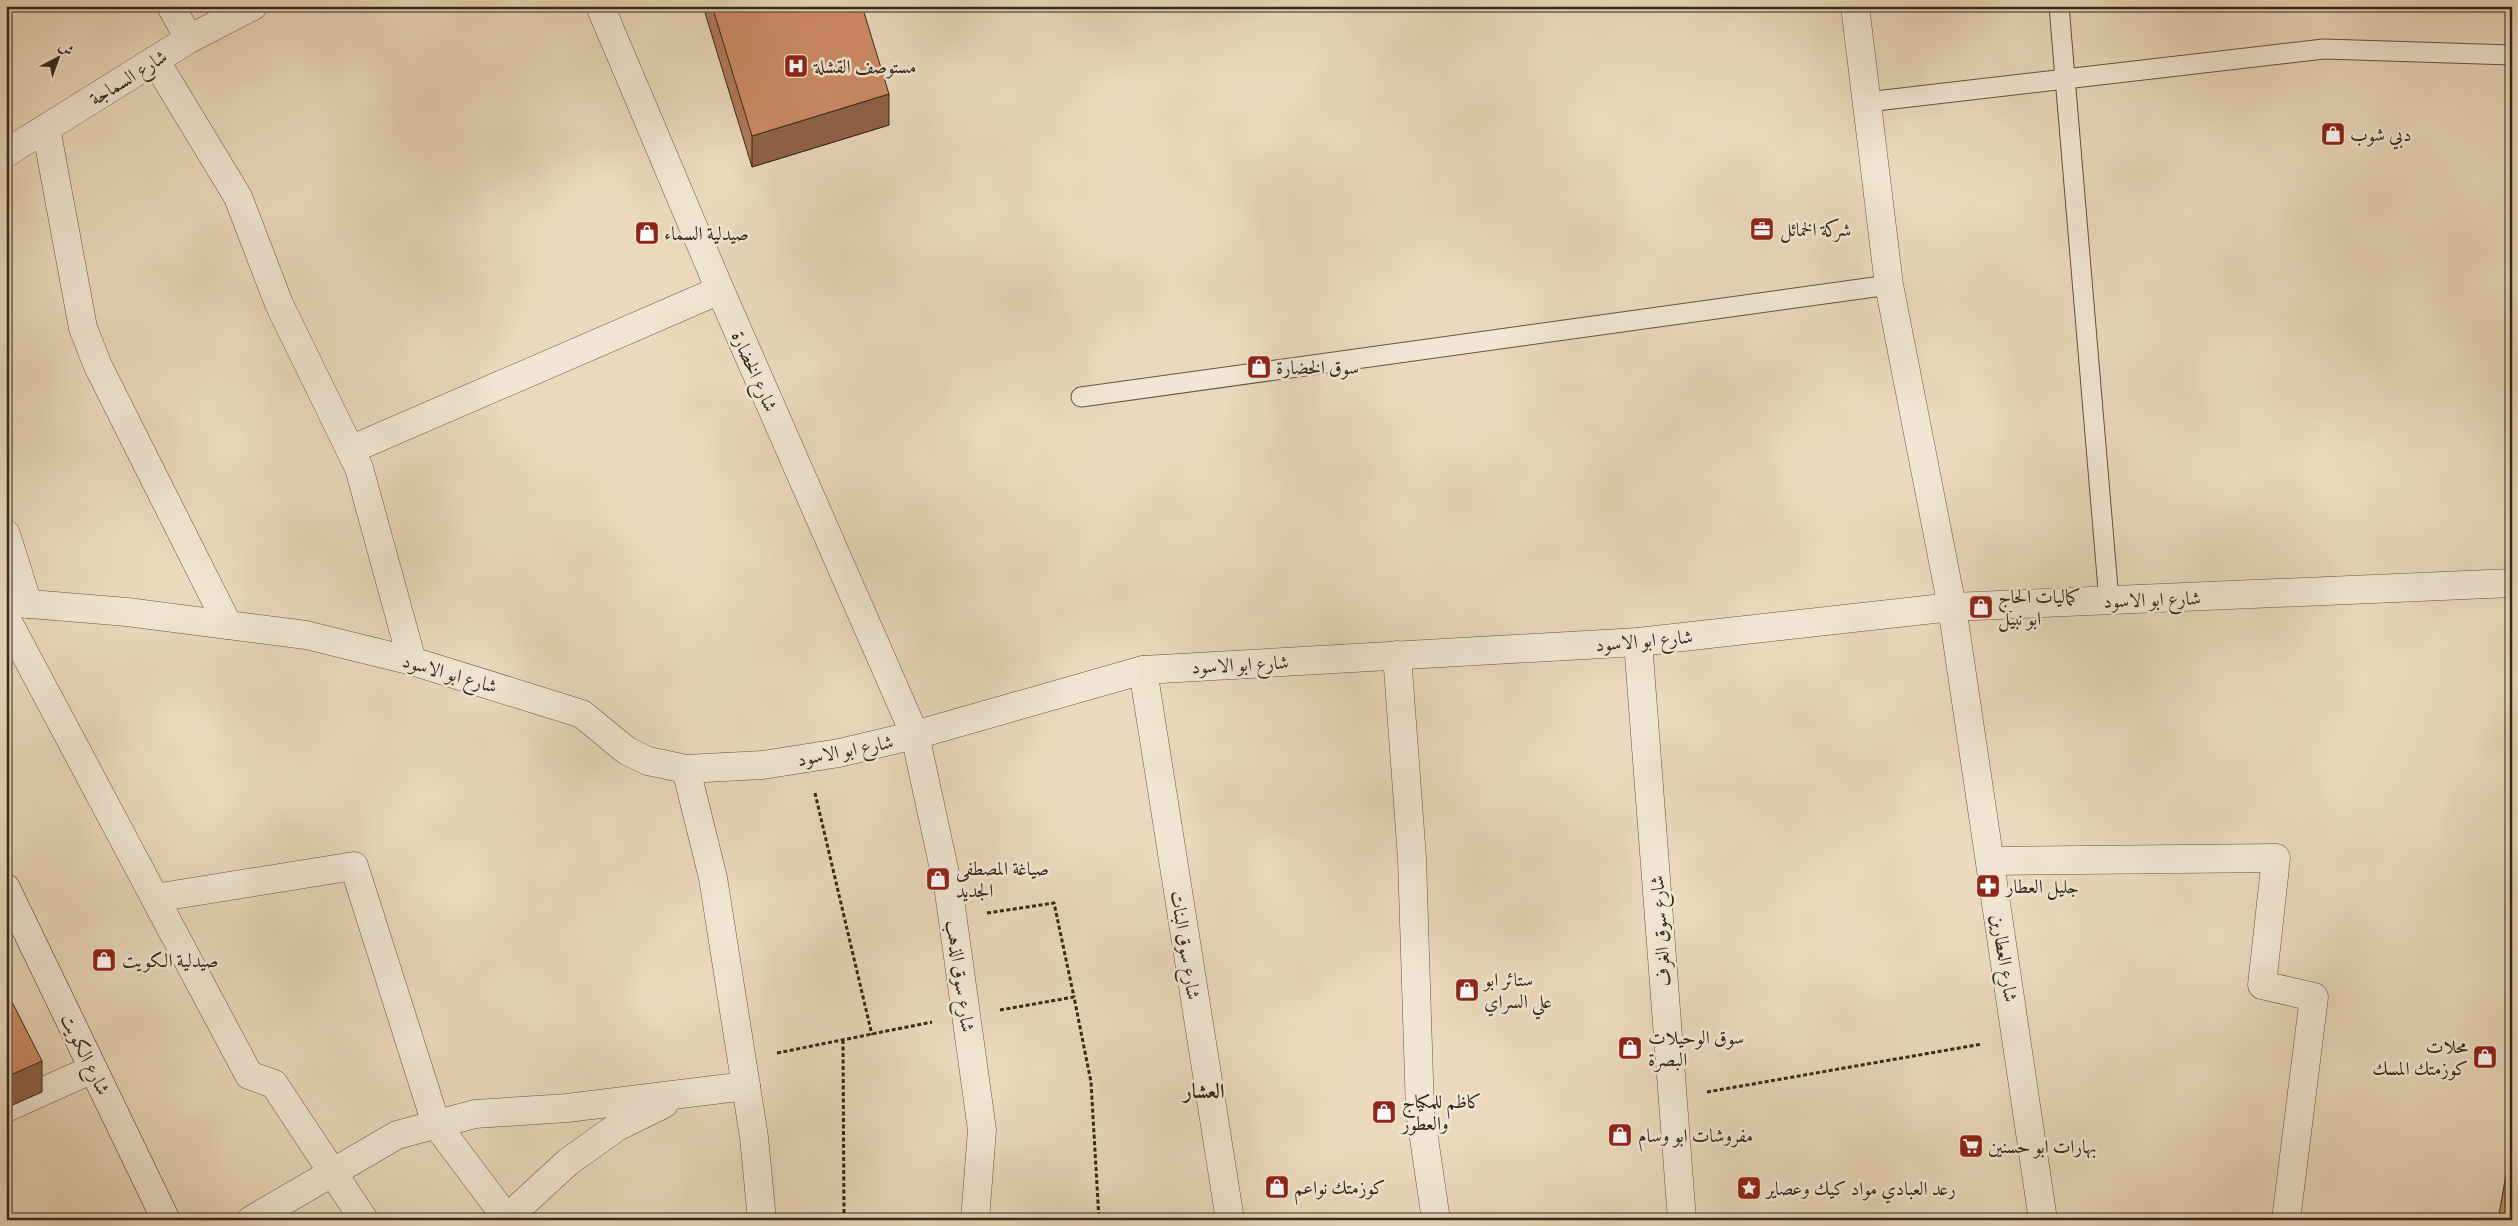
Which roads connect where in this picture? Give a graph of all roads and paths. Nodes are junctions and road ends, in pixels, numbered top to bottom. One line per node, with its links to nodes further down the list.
1 (171, 6): 6 (street)
2 (253, 6): 6 (street, شارع السماجة)
3 (600, 6): 14 (street, شارع الخضارة)
4 (1855, 6): 10 (street, شارع العطارين)
5 (2059, 6): 9 (lane)
6 (189, 39): 8 (street, شارع السماجة)
7 (2512, 55): 9 (lane)
8 (155, 60): 11 (street, شارع السماجة); 16 (street)
9 (2064, 79): 10 (lane); 19 (lane)
10 (1867, 102): 13 (street, شارع العطارين)
11 (46, 128): 12 (street, شارع السماجة); 22 (street)
12 (6, 153)
13 (1889, 285): 15 (lane); 20 (street, شارع العطارين)
14 (720, 290): 16 (street); 27 (street, شارع الخضارة)
15 (1081, 397)
16 (350, 450): 25 (street)
17 (6, 534): 21 (street)
18 (2512, 583): 19 (street, شارع ابو الاسود)
19 (2109, 601): 20 (street, شارع ابو الاسود)
20 (1952, 607): 23 (street, شارع ابو الاسود); 30 (street, شارع العطارين)
21 (13, 608): 22 (street, شارع ابو الاسود); 32 (street)
22 (228, 625): 25 (street, شارع ابو الاسود)
23 (1638, 642): 24 (street, شارع ابو الاسود); 42 (street, شارع سوق الغرف)
24 (1397, 655): 26 (street, شارع ابو الاسود); 55 (street)
25 (412, 661): 29 (street, شارع ابو الاسود)
26 (1143, 670): 27 (street, شارع ابو الاسود); 54 (street, شارع سوق البنات)
27 (914, 735): 28 (street, شارع ابو الاسود); 33 (street, شارع سوق الذهب)
28 (807, 758): 29 (street, شارع ابو الاسود); 36 (path)
29 (686, 770): 40 (street)
30 (1990, 861): 37 (street, شارع العطارين); 58 (street)
31 (6, 888): 39 (street, شارع الكويت)
32 (155, 898): 44 (street); 45 (street)
33 (953, 917): 34 (path); 35 (street, شارع سوق الذهب)
34 (1074, 997): 35 (path); 53 (path)
35 (967, 1015): 36 (path); 52 (street, شارع سوق الذهب)
36 (872, 1035): 38 (path)
37 (2017, 1038): 42 (path); 57 (street, شارع العطارين)
38 (843, 1040): 40 (path); 51 (path)
39 (93, 1068): 43 (street); 47 (street, شارع الكويت)
40 (744, 1073): 41 (street); 50 (street)
41 (686, 1094): 44 (street); 46 (street)
42 (1672, 1097): 56 (street, شارع سوق الغرف)
43 (6, 1108)
44 (436, 1124): 45 (street); 46 (street)
45 (332, 1171): 48 (street); 49 (street)
46 (507, 1219)
47 (166, 1220)
48 (251, 1220)
49 (364, 1220)
50 (762, 1220)
51 (844, 1220)
52 (975, 1220)
53 (1099, 1220)
54 (1230, 1220)
55 (1436, 1220)
56 (1682, 1220)
57 (2044, 1220)
58 (2286, 1220)

